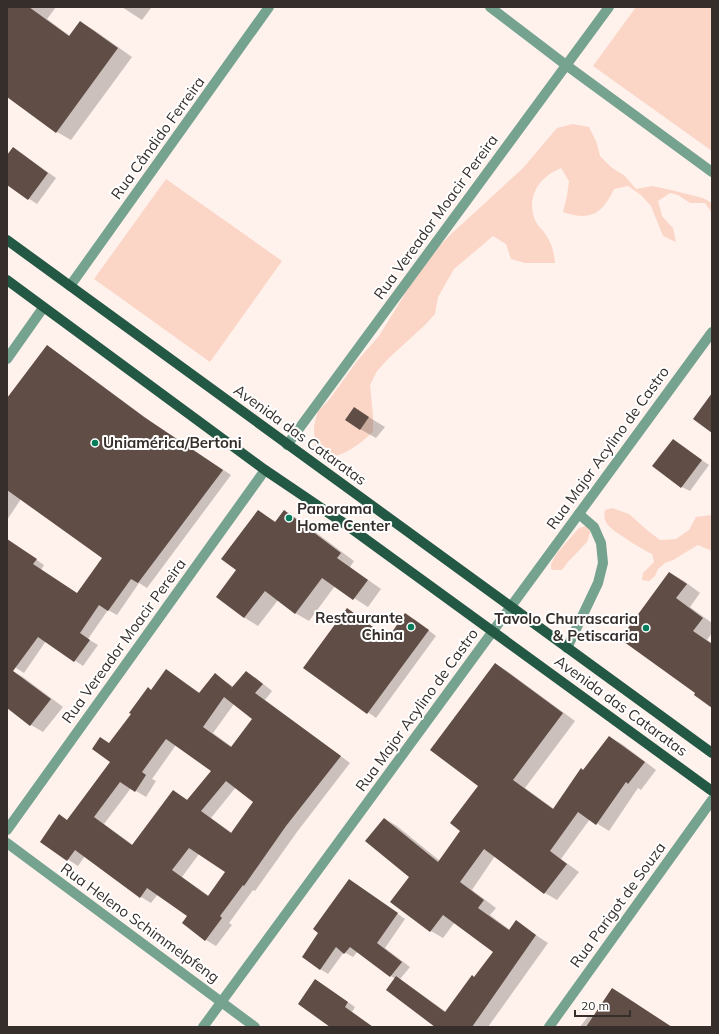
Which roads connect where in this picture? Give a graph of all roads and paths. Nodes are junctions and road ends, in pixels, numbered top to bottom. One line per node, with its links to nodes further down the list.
1 (269, 7): 8 (street, Rua Cândido Ferreira)
2 (490, 7): 4 (street)
3 (609, 7): 4 (street, Rua Vereador Moacir Pereira)
4 (566, 65): 5 (street); 12 (street, Rua Vereador Moacir Pereira)
5 (712, 172)
6 (7, 240): 8 (main road, Avenida das Cataratas)
7 (7, 280): 9 (main road, Avenida das Cataratas)
8 (70, 286): 12 (main road, Avenida das Cataratas)
9 (43, 308): 11 (street); 13 (main road, Avenida das Cataratas)
10 (712, 332): 14 (street, Rua Major Acylino de Castro)
11 (7, 359)
12 (287, 445): 15 (main road, Avenida das Cataratas)
13 (266, 470): 16 (main road, Avenida das Cataratas); 21 (street, Rua Vereador Moacir Pereira)
14 (579, 514): 15 (street, Rua Major Acylino de Castro); 17 (street)
15 (511, 606): 16 (street, Rua Major Acylino de Castro); 17 (main road, Avenida das Cataratas)
16 (493, 632): 19 (main road, Avenida das Cataratas); 23 (street, Rua Major Acylino de Castro)
17 (567, 648): 18 (main road, Avenida das Cataratas)
18 (712, 753)
19 (712, 791)
20 (712, 800): 26 (street, Rua Parigot de Souza)
21 (7, 830)
22 (7, 843): 23 (street, Rua Heleno Schimmelpfeng)
23 (221, 1002): 24 (street, Rua Major Acylino de Castro); 25 (street, Rua Heleno Schimmelpfeng)
24 (203, 1027)
25 (255, 1027)
26 (549, 1027)

